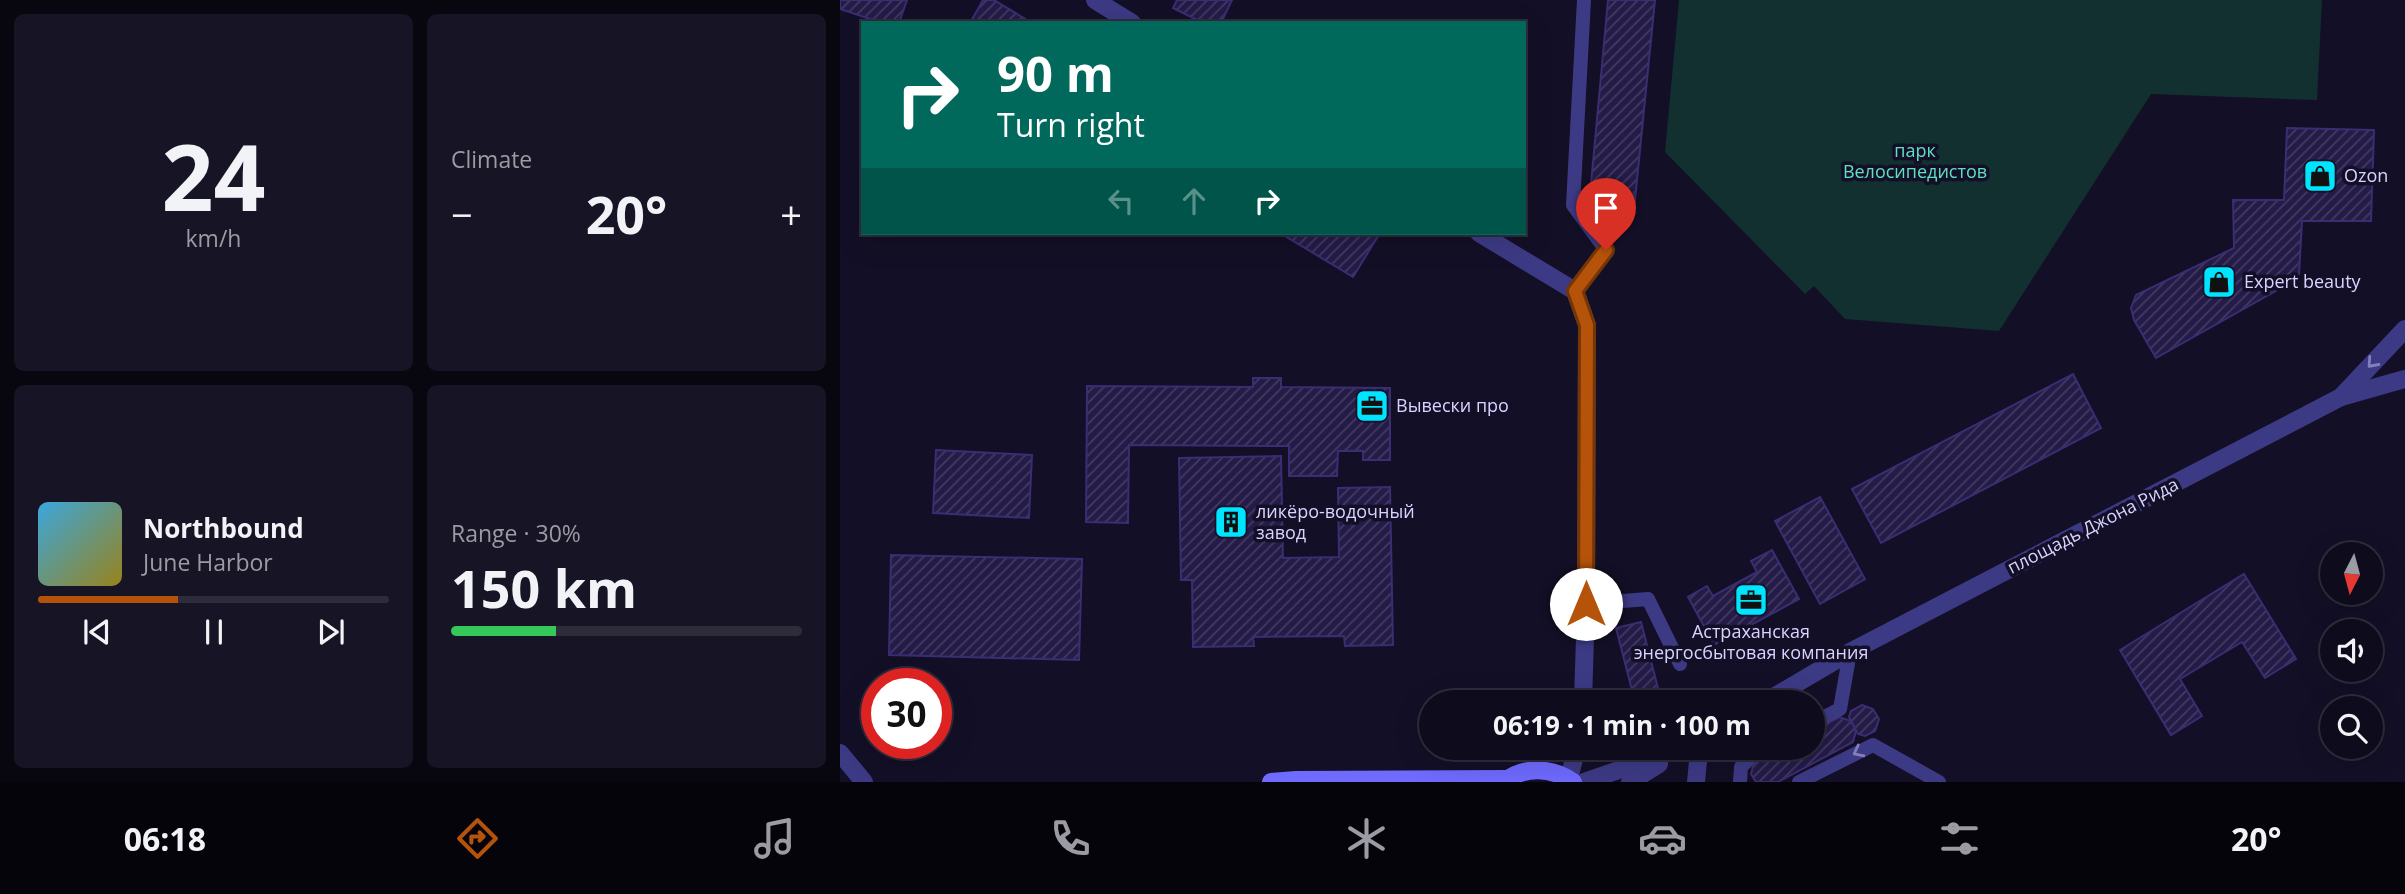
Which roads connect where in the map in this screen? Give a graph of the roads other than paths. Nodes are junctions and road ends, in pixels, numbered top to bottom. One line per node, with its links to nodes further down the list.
1 (1095, 0): 3 (street)
2 (1584, 0): 5 (lane)
3 (1129, 21)
4 (1482, 235): 5 (street)
5 (1575, 291): 9 (street)
6 (2402, 333): 8 (street, площадь Джона Рида, one-way to 8)
7 (2405, 379): 8 (street)
8 (2341, 397): 10 (street, площадь Джона Рида)
9 (1586, 604): 11 (lane); 12 (street)
10 (1850, 652): 13 (street, площадь Джона Рида); 14 (lane)
11 (1680, 664)
12 (1583, 690)
13 (1785, 690)
14 (1825, 717)
15 (840, 753): 23 (street)
16 (1576, 760): 22 (street)
17 (1643, 760): 22 (street)
18 (1665, 760): 25 (street)
19 (1698, 760): 26 (street)
20 (1748, 760): 27 (lane)
21 (1505, 781): 22 (street); 24 (street)
22 (1575, 781)
23 (864, 782)
24 (1271, 782)
25 (1630, 782)
26 (1696, 782)
27 (1740, 782)
28 (1799, 782): 29 (lane, one-way to 28)
29 (1939, 782)

